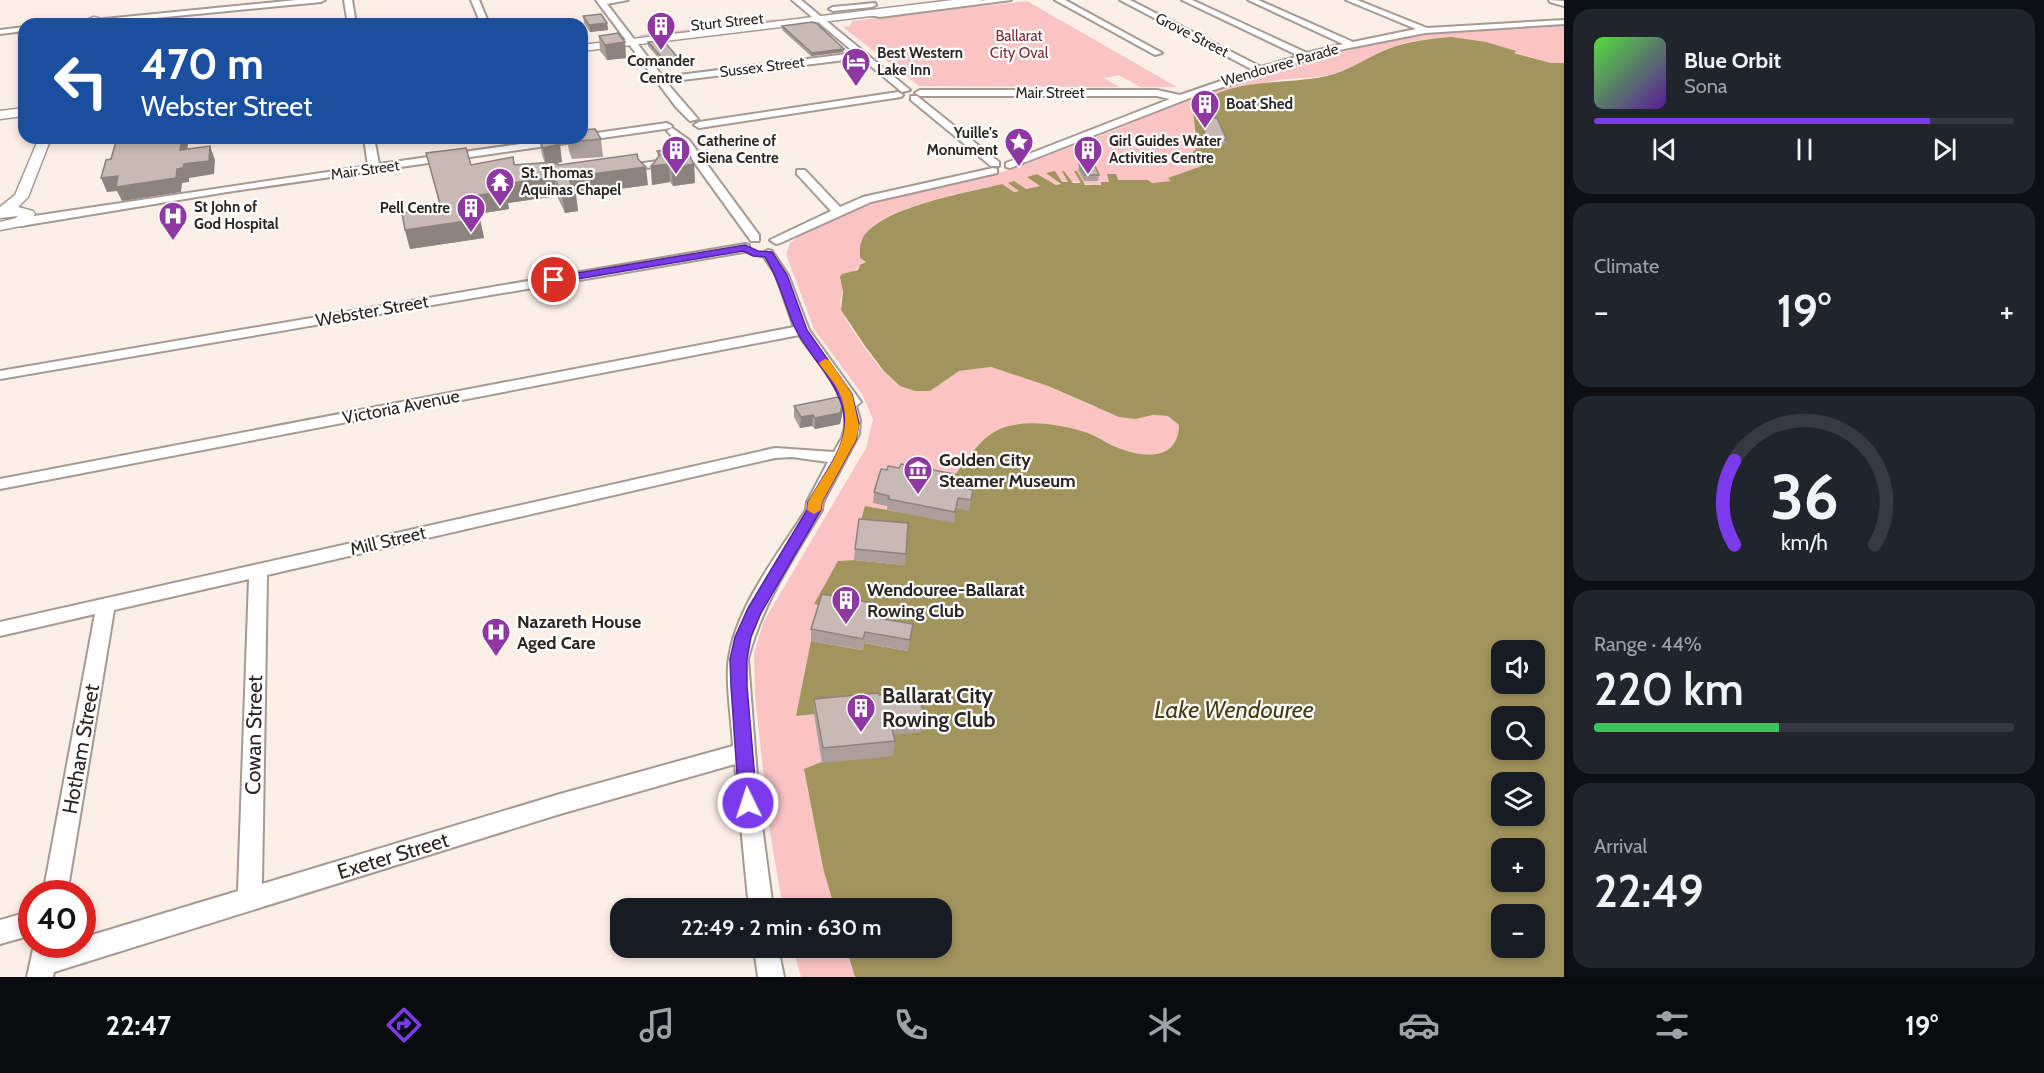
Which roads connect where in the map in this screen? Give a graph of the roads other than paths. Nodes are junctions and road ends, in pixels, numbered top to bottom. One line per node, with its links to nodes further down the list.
1 (224, 0): 23 (street)
2 (321, 0): 23 (street)
3 (348, 0): 28 (street)
4 (475, 0): 29 (street)
5 (624, 0): 18 (street)
6 (796, 0): 24 (street)
7 (915, 0): 22 (street, Sturt Street)
8 (940, 0): 9 (main road, Sturt Street); 22 (main road, Sturt Street)
9 (946, 0)
10 (977, 0): 22 (main road, Sturt Street)
11 (1006, 0): 22 (street, Sturt Street)
12 (1059, 0): 38 (street)
13 (1124, 0): 41 (street, Grove Street)
14 (1186, 0): 40 (street)
15 (1252, 0): 36 (street)
16 (1350, 0): 32 (street)
17 (1553, 0): 19 (street)
18 (601, 1): 35 (street)
19 (1564, 4)
20 (99, 9): 25 (main road)
21 (833, 9): 22 (street, Sturt Street)
22 (869, 9): 24 (main road, Sturt Street)
23 (222, 10): 26 (street); 27 (street)
24 (816, 17): 35 (main road, Sturt Street); 39 (street)
25 (99, 18)
26 (140, 18)
27 (221, 18)
28 (351, 18)
29 (482, 18)
30 (1564, 22): 32 (street, Wendouree Parade)
31 (18, 30): 33 (street)
32 (1428, 31): 36 (street, Wendouree Parade)
33 (0, 32)
34 (588, 38): 35 (main road, Sturt Street)
35 (629, 38): 37 (main road, Sturt Street); 42 (street)
36 (1353, 45): 40 (street, Wendouree Parade)
37 (588, 47)
38 (1158, 53)
39 (863, 55): 42 (street, Sussex Street); 43 (street)
40 (1308, 57): 41 (street, Wendouree Parade)
41 (1260, 70): 45 (street, Wendouree Parade)
42 (661, 80): 47 (street)
43 (902, 92): 44 (street, Mair Street); 51 (street)
44 (917, 95): 45 (street, Mair Street); 58 (street)
45 (1179, 98): 58 (street, Wendouree Parade)
46 (18, 102): 48 (main road)
47 (678, 103): 51 (street); 52 (street)
48 (0, 104)
49 (18, 113): 50 (main road)
50 (0, 115)
51 (696, 122): 52 (street, Mair Street)
52 (676, 130): 53 (street, Mair Street); 57 (street)
53 (588, 137)
54 (43, 144): 63 (main road)
55 (370, 144): 59 (street)
56 (524, 144): 59 (street, Mair Street)
57 (697, 158): 60 (street); 65 (street)
58 (994, 167): 62 (street)
59 (374, 168): 63 (street, Mair Street)
60 (610, 171)
61 (801, 172): 62 (street)
62 (838, 211): 66 (street)
63 (21, 213): 64 (main road); 64 (main road); 67 (main road)
64 (0, 218)
65 (756, 238): 66 (street); 68 (street)
66 (776, 240): 69 (street)
67 (0, 243)
68 (745, 248): 69 (street); 71 (street, Webster Street)
69 (768, 254): 70 (street)
70 (802, 330): 72 (street); 73 (street, Victoria Avenue)
71 (0, 375)
72 (841, 462): 74 (street, Mill Street); 77 (street)
73 (0, 484)
74 (258, 570): 75 (street, Mill Street); 80 (street, Cowan Street)
75 (106, 605): 76 (street, Mill Street); 78 (street, Hotham Street)
76 (0, 629)
77 (745, 752): 79 (street); 80 (street, Exeter Street)
78 (58, 880)
79 (760, 898)
80 (250, 901): 84 (street, Exeter Street)
81 (18, 927): 82 (street)
82 (0, 932)
83 (768, 958): 85 (street)
84 (43, 962)
85 (771, 977)

